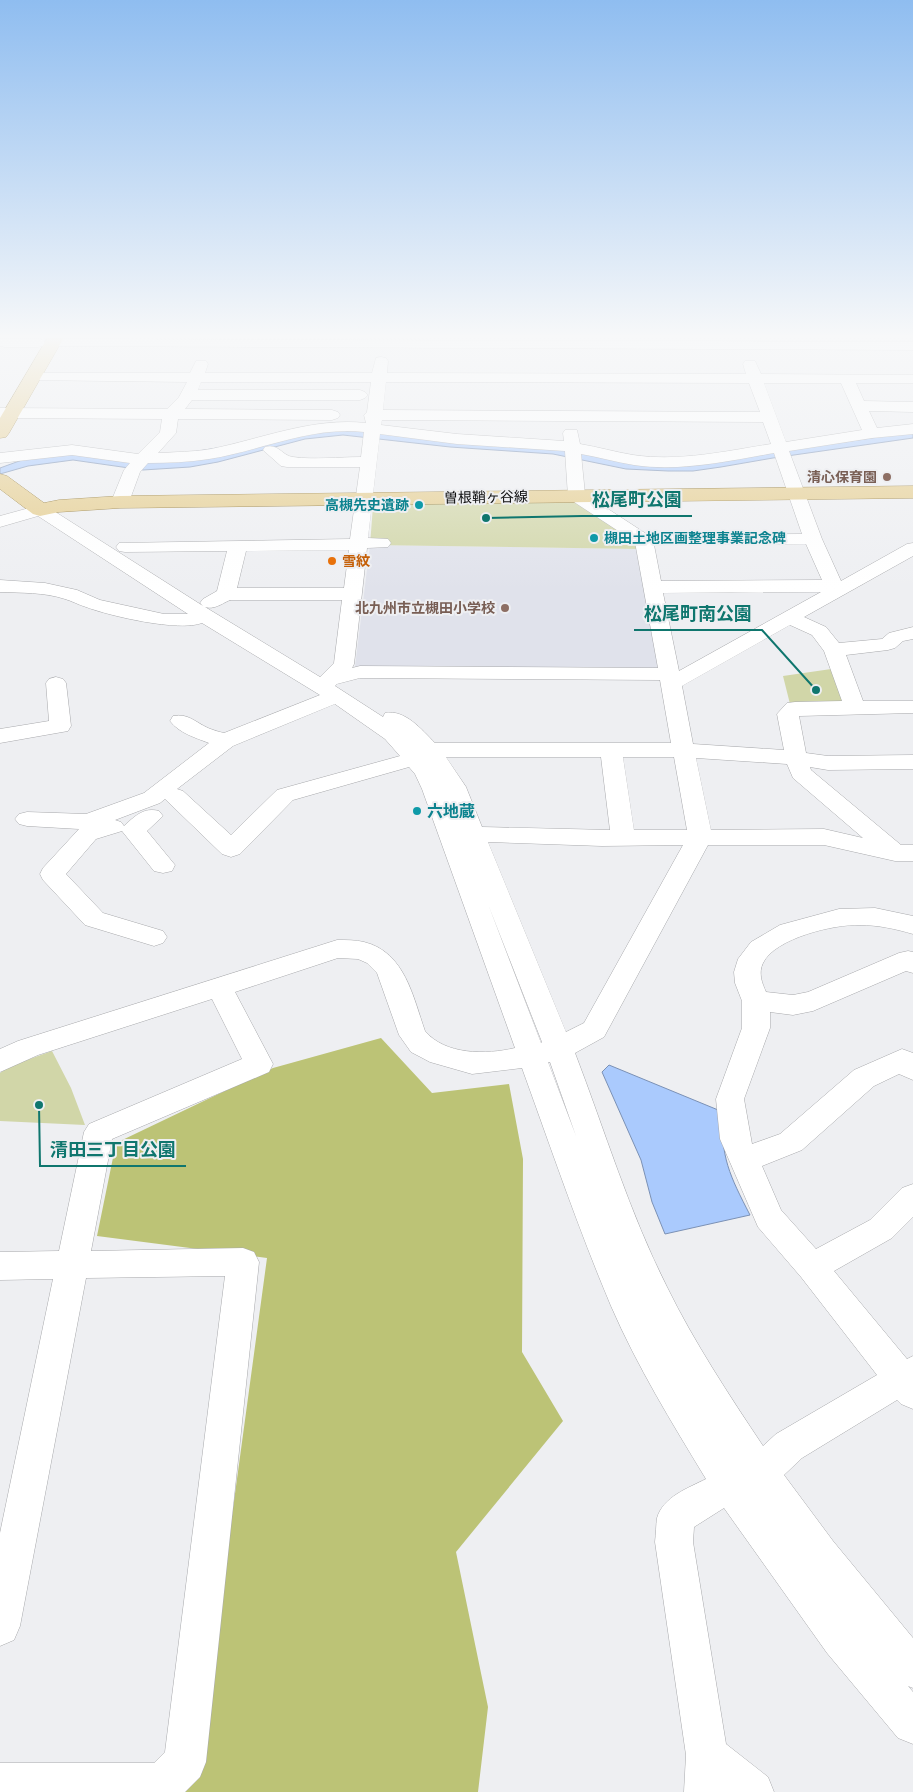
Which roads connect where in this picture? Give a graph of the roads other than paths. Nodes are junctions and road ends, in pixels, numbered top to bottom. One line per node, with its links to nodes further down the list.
1 (170, 423): 16 (street)
2 (279, 423): 9 (street)
3 (373, 423): 9 (street)
4 (469, 423): 9 (street)
5 (570, 423): 14 (street)
6 (772, 423): 13 (street)
7 (867, 423): 10 (street)
8 (913, 429): 10 (street)
9 (372, 430): 12 (street); 14 (street); 15 (street); 16 (street)
10 (872, 433): 13 (street)
11 (913, 440): 13 (street)
12 (271, 450): 15 (street); 16 (street)
13 (783, 453): 14 (street); 19 (street)
14 (573, 454): 20 (street)
15 (369, 462): 21 (street)
16 (136, 466): 17 (street); 17 (street); 22 (street)
17 (6, 467): 23 (main road)
18 (913, 492): 19 (main road, 曽根鞘ヶ谷線)
19 (798, 494): 20 (main road, 曽根鞘ヶ谷線); 25 (street)
20 (577, 496): 21 (main road, 曽根鞘ヶ谷線); 26 (street)
21 (365, 498): 22 (main road, 曽根鞘ヶ谷線); 27 (street)
22 (120, 502): 23 (main road, 曽根鞘ヶ谷線)
23 (50, 508): 24 (street); 29 (street); 37 (street)
24 (0, 522)
25 (813, 539): 26 (street); 35 (street)
26 (644, 540): 34 (street)
27 (370, 543): 28 (street); 36 (street)
28 (238, 545): 29 (street); 37 (street)
29 (125, 547): 37 (street)
30 (913, 548): 31 (street)
31 (894, 559): 32 (street); 35 (street)
32 (913, 566)
33 (0, 586): 37 (street)
34 (652, 588): 35 (street); 41 (street)
35 (834, 589): 38 (street)
36 (351, 594): 37 (street); 43 (street)
37 (213, 604): 43 (street)
38 (790, 618): 40 (street); 41 (street)
39 (913, 633): 40 (street)
40 (834, 650): 44 (street)
41 (670, 679): 43 (street); 50 (street)
42 (56, 683): 47 (street)
43 (330, 688): 48 (street); 51 (street)
44 (855, 707): 45 (street); 52 (street)
45 (913, 707)
46 (181, 721): 48 (street)
47 (0, 736)
48 (216, 748): 54 (street); 56 (street)
49 (611, 750): 50 (street); 51 (street); 59 (street)
50 (684, 750): 52 (street); 58 (street)
51 (417, 754): 54 (street); 57 (street); 68 (street)
52 (796, 758): 53 (street); 60 (street)
53 (913, 762)
54 (175, 796): 55 (street)
55 (151, 816): 61 (street); 63 (street)
56 (27, 819)
57 (473, 834): 59 (street); 67 (street)
58 (700, 837): 59 (street); 60 (street); 67 (street)
59 (623, 838)
60 (904, 853)
61 (163, 865)
62 (913, 925): 66 (street)
63 (154, 937)
64 (913, 964): 66 (street)
65 (219, 987): 68 (street); 69 (street); 73 (street)
66 (756, 1001): 71 (street)
67 (559, 1049): 68 (street); 77 (street)
68 (532, 1055): 77 (street)
69 (0, 1061)
70 (913, 1069): 71 (street)
71 (744, 1160): 75 (street)
72 (913, 1197): 75 (street)
73 (71, 1265): 74 (street); 78 (street); 82 (street)
74 (0, 1266)
75 (812, 1268): 76 (street)
76 (909, 1382): 77 (street)
77 (745, 1479): 79 (street); 80 (street); 81 (street)
78 (0, 1626)
79 (913, 1668)
80 (913, 1723)
81 (706, 1774): 83 (street)
82 (0, 1784)
83 (753, 1792)

